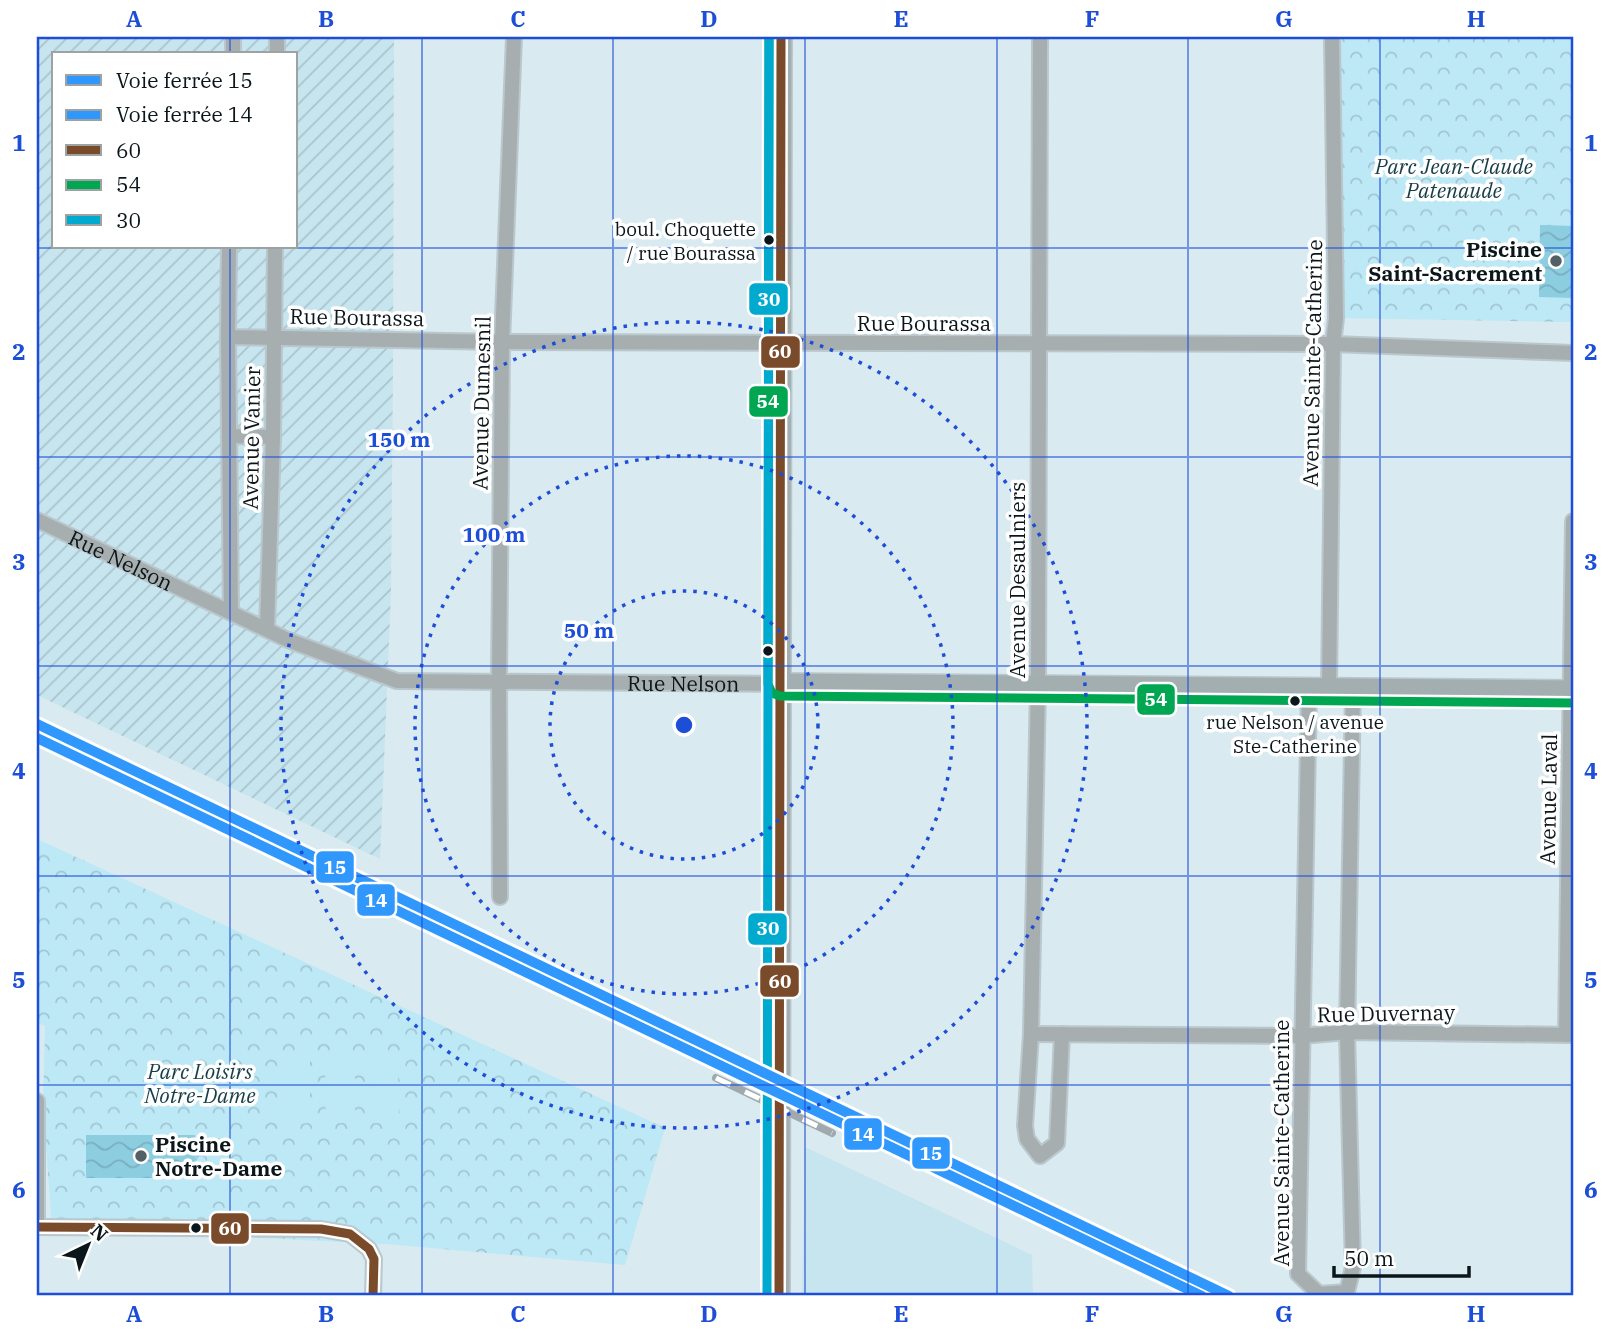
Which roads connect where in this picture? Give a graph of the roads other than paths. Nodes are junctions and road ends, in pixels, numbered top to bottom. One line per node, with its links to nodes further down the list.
1 (514, 37): 9 (street, Avenue Dumesnil)
2 (781, 37): 10 (main road)
3 (1040, 37): 11 (street, Avenue Desaulniers)
4 (1332, 37): 12 (street, Avenue Sainte-Catherine)
5 (229, 248): 8 (street, Avenue Vanier)
6 (275, 248): 7 (street, Avenue Vanier)
7 (274, 336): 8 (street, Rue Bourassa); 9 (street, Rue Bourassa); 15 (street, Avenue Vanier)
8 (228, 337): 14 (street, Avenue Vanier)
9 (502, 342): 10 (street, Rue Bourassa); 20 (street, Avenue Dumesnil)
10 (780, 343): 11 (street, Rue Bourassa); 21 (main road)
11 (1038, 344): 12 (street, Rue Bourassa); 22 (street, Avenue Desaulniers)
12 (1334, 344): 13 (street, Rue Bourassa); 23 (street, Avenue Sainte-Catherine)
13 (1573, 353)
14 (229, 436): 15 (street); 18 (street, Avenue Vanier)
15 (273, 437): 19 (street, Avenue Vanier)
16 (37, 520): 18 (street, Rue Nelson)
17 (1573, 521): 25 (street, Avenue Laval)
18 (231, 612): 19 (street, Rue Nelson)
19 (267, 629): 20 (street, Rue Nelson)
20 (499, 682): 21 (street, Rue Nelson); 26 (street, Avenue Dumesnil)
21 (779, 684): 22 (main road, Rue Nelson); 35 (main road)
22 (1038, 686): 23 (main road, Rue Nelson); 28 (street, Avenue Desaulniers)
23 (1319, 689): 24 (main road, Rue Nelson); 31 (street, Avenue Sainte-Catherine)
24 (1353, 689): 25 (main road, Rue Nelson); 27 (street, Avenue Sainte-Catherine)
25 (1572, 691): 30 (street, Avenue Laval)
26 (500, 897)
27 (1347, 1032): 30 (street, Rue Duvernay); 31 (street, Rue Duvernay); 31 (street, Avenue Sainte-Catherine)
28 (1031, 1034): 29 (street, Rue Duvernay); 29 (street, Avenue Desaulniers)
29 (1062, 1034): 31 (street, Rue Duvernay)
30 (1569, 1035)
31 (1301, 1036)
32 (37, 1101): 33 (street)
33 (37, 1225): 34 (street)
34 (373, 1296)
35 (779, 1296)

